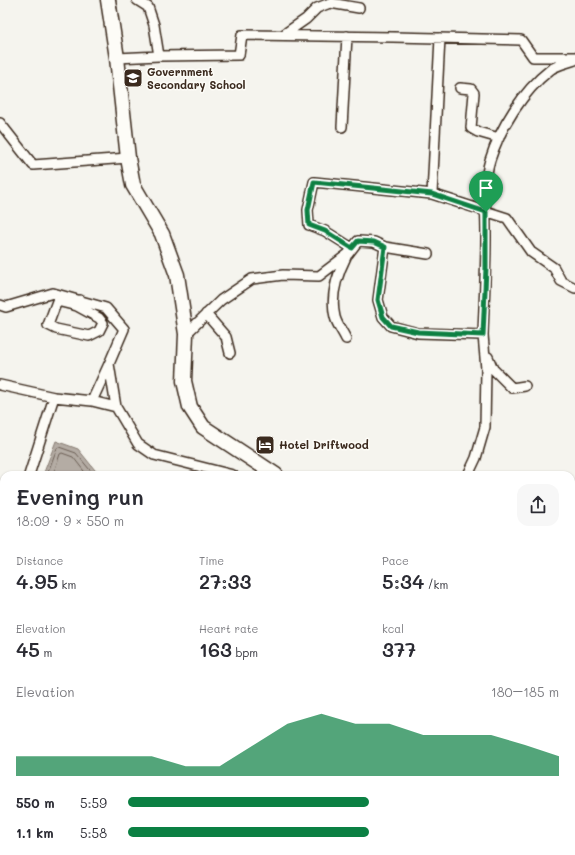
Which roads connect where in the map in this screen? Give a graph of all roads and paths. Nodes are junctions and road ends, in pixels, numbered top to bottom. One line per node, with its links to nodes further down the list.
1 (108, 0): 10 (highway)
2 (137, 0): 3 (street)
3 (150, 4): 8 (street)
4 (359, 8): 5 (street)
5 (283, 35): 6 (street); 8 (street)
6 (347, 36): 7 (street); 14 (street)
7 (440, 38): 9 (street); 17 (street)
8 (159, 56): 10 (street)
9 (575, 57)
10 (117, 58): 16 (highway)
11 (575, 60): 15 (street)
12 (460, 88): 15 (street)
13 (0, 123): 16 (street)
14 (342, 127)
15 (499, 138): 18 (street)
16 (128, 158): 26 (highway)
17 (432, 194): 18 (street); 20 (street)
18 (486, 212): 22 (street); 27 (street)
19 (385, 247): 20 (street); 21 (street); 27 (street)
20 (350, 251): 25 (street); 28 (street)
21 (428, 254)
22 (575, 288)
23 (78, 303): 23 (street); 24 (street); 31 (street)
24 (0, 305)
25 (206, 314): 26 (street); 30 (street)
26 (186, 334): 39 (highway)
27 (483, 335): 29 (street)
28 (346, 339)
29 (484, 346): 33 (street); 40 (street)
30 (230, 353)
31 (109, 364): 35 (street); 36 (street)
32 (0, 385): 34 (street)
33 (525, 386)
34 (54, 397): 35 (street); 37 (street)
35 (92, 401): 36 (street)
36 (116, 407): 38 (street)
37 (29, 471)
38 (217, 471)
39 (270, 471)
40 (470, 471)

